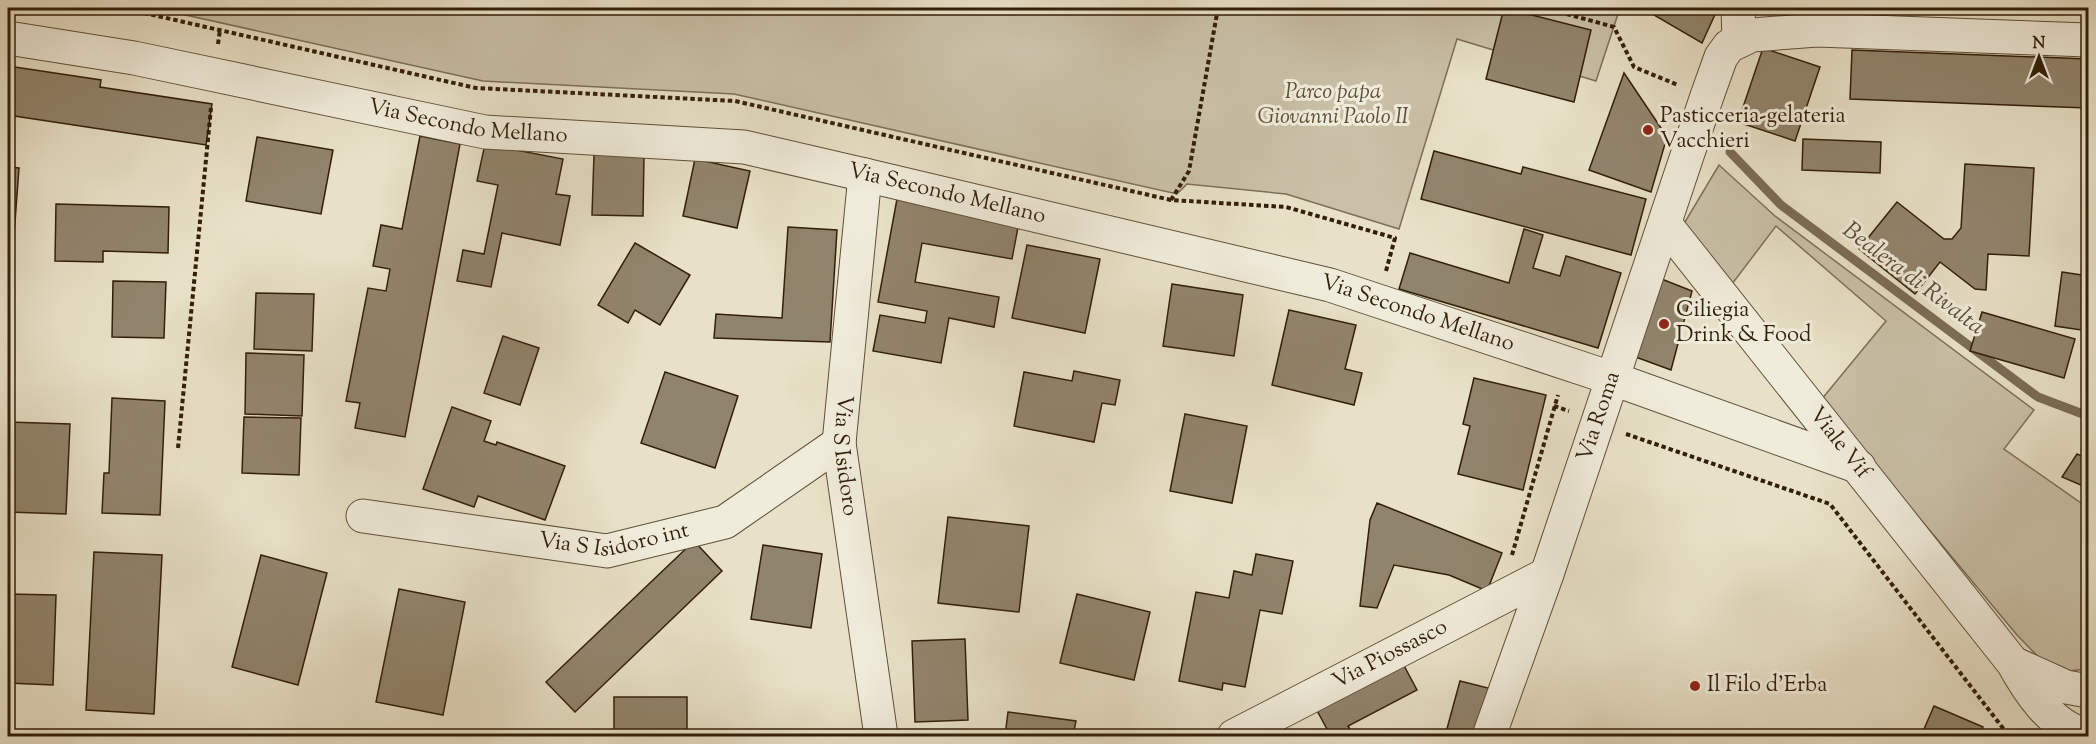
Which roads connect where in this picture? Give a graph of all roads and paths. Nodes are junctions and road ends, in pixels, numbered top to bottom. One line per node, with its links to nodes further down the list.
1 (1218, 8): 11 (path)
2 (1545, 8): 9 (path)
3 (1738, 8): 7 (street)
4 (220, 30): 8 (path)
5 (8, 38): 8 (street, Via Secondo Mellano)
6 (2088, 40): 7 (street)
7 (1739, 41): 9 (street, Via Roma)
8 (214, 75): 10 (street, Via Secondo Mellano); 18 (path)
9 (1707, 96): 12 (street, Via Roma)
10 (865, 175): 13 (street, Via Secondo Mellano); 17 (street, Via S Isidoro)
11 (1171, 200)
12 (1665, 224): 14 (street, Via Roma); 19 (street, Viale Vif)
13 (1567, 365): 14 (street, Via Secondo Mellano); 15 (path)
14 (1611, 378): 16 (street, Via Roma); 19 (street, Via Secondo Mellano)
15 (1554, 406): 16 (path); 21 (path)
16 (1596, 422): 22 (street, Via Roma); 30 (path)
17 (839, 443): 20 (street, Via S Isidoro int); 27 (street, Via S Isidoro)
18 (178, 448)
19 (1860, 467): 23 (street, Viale Vif)
20 (363, 516)
21 (1509, 567)
22 (1547, 574): 28 (street, Via Piossasco); 29 (street, Via Roma)
23 (2013, 663): 24 (street, Viale Vif); 26 (street, Viale Vif)
24 (2088, 691)
25 (2088, 700): 26 (street)
26 (2081, 735)
27 (880, 736)
28 (1234, 736)
29 (1489, 736)
30 (2009, 736)

